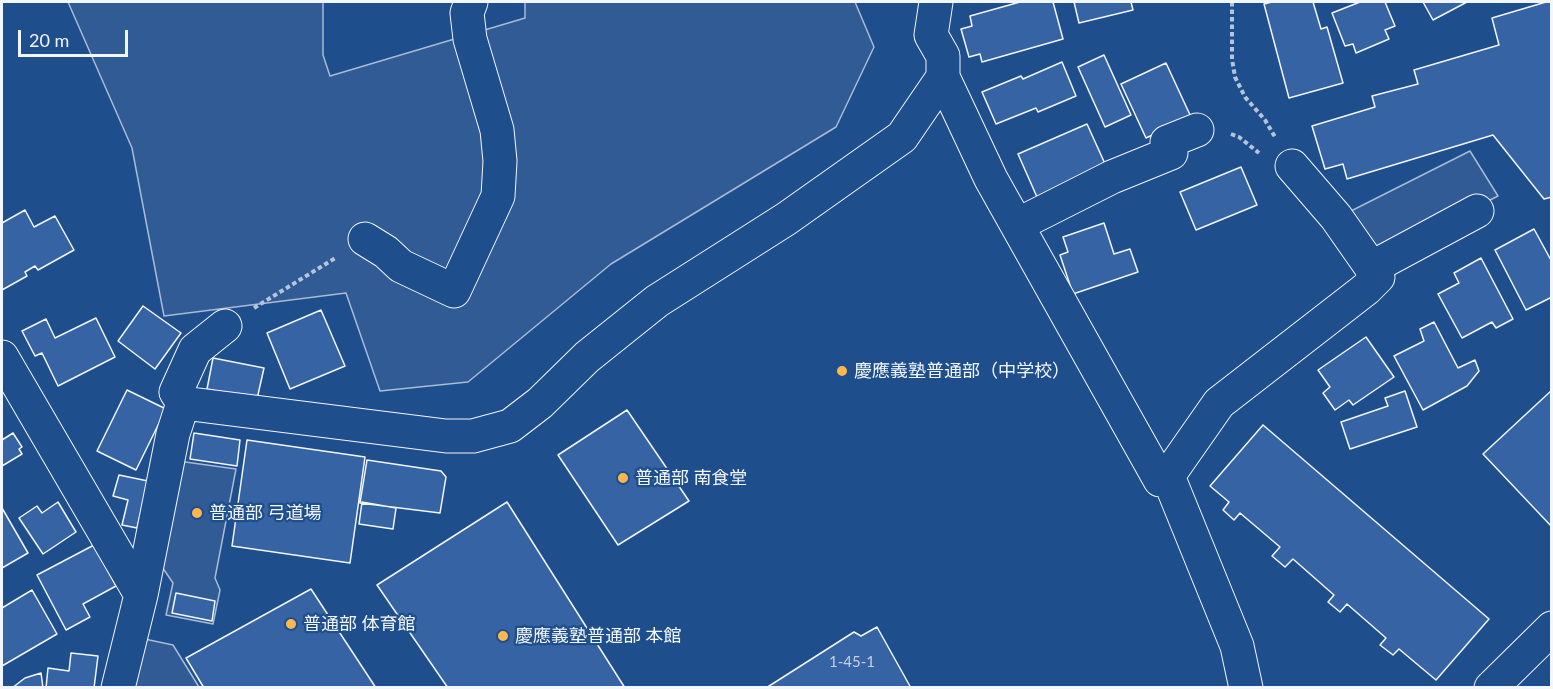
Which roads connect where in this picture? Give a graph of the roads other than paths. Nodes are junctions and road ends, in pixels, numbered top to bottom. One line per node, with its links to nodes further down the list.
1 (471, 2): 8 (street)
2 (936, 2): 3 (street)
3 (943, 77): 7 (street); 12 (street)
4 (1197, 130): 7 (street)
5 (1292, 166): 9 (street)
6 (1477, 211): 9 (street)
7 (1017, 225): 13 (street)
8 (365, 239)
9 (1371, 268): 13 (street)
10 (225, 326): 12 (street)
11 (2, 357): 14 (street)
12 (183, 403): 14 (street)
13 (1168, 476): 17 (street)
14 (141, 595): 16 (street)
15 (1551, 628): 18 (street)
16 (118, 687)
17 (1246, 687)
18 (1491, 687)

